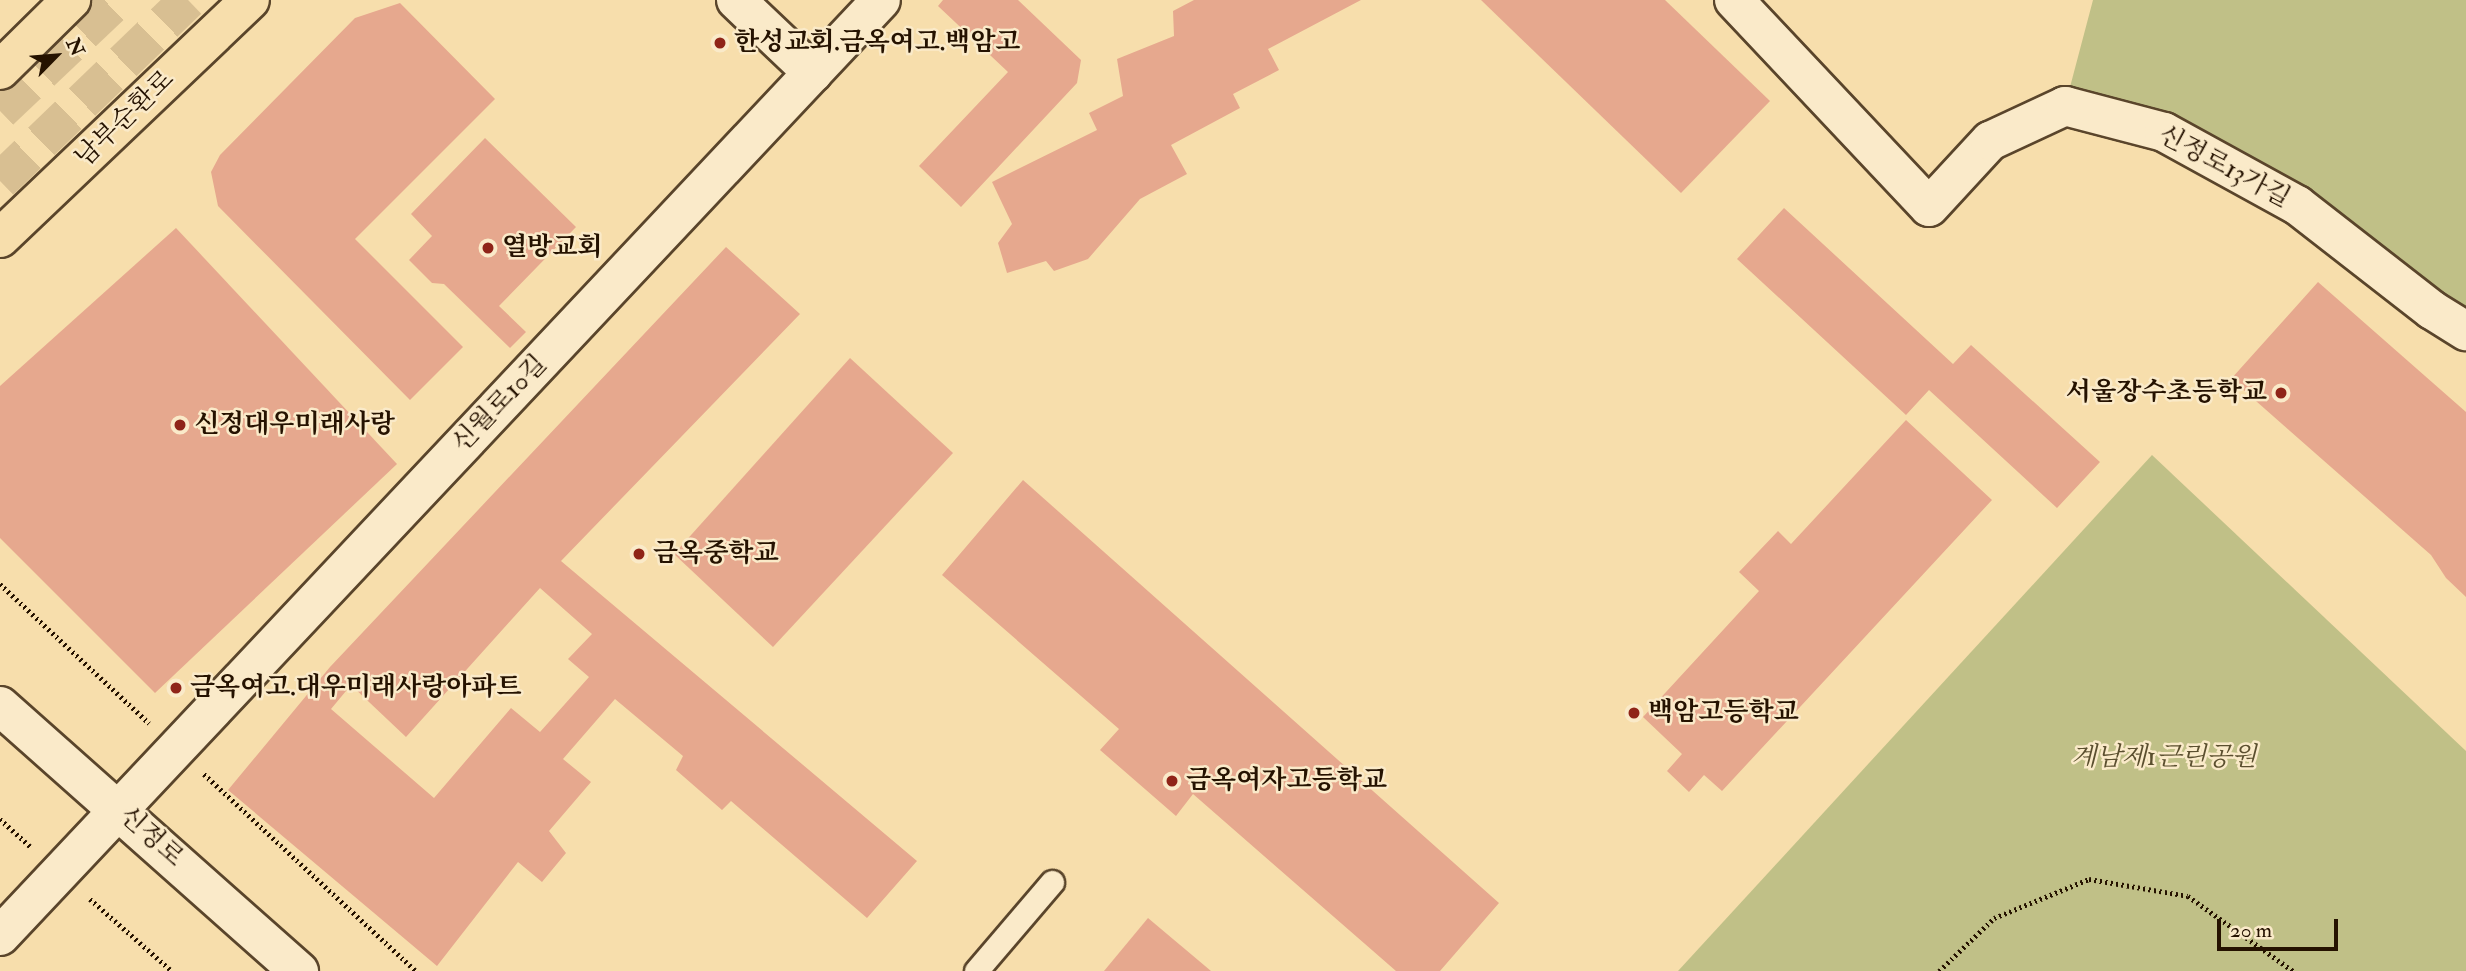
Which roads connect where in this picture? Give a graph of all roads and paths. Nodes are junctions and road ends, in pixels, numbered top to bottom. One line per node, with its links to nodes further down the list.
1 (71, 0): 6 (main road)
2 (250, 0): 8 (main road, 남부순환로)
3 (737, 0): 7 (street)
4 (881, 0): 7 (street, 신월로10길)
5 (1734, 0): 9 (street, 신정로13가길)
6 (0, 70)
7 (813, 73): 11 (street, 신월로10길)
8 (0, 238)
9 (2466, 331)
10 (0, 706): 11 (street, 신정로)
11 (118, 807): 13 (street, 신월로10길); 14 (street, 신정로)
12 (1052, 882): 15 (lane)
13 (0, 936)
14 (299, 971)
15 (976, 971)
16 (1939, 971): 17 (path)
17 (2294, 971)

